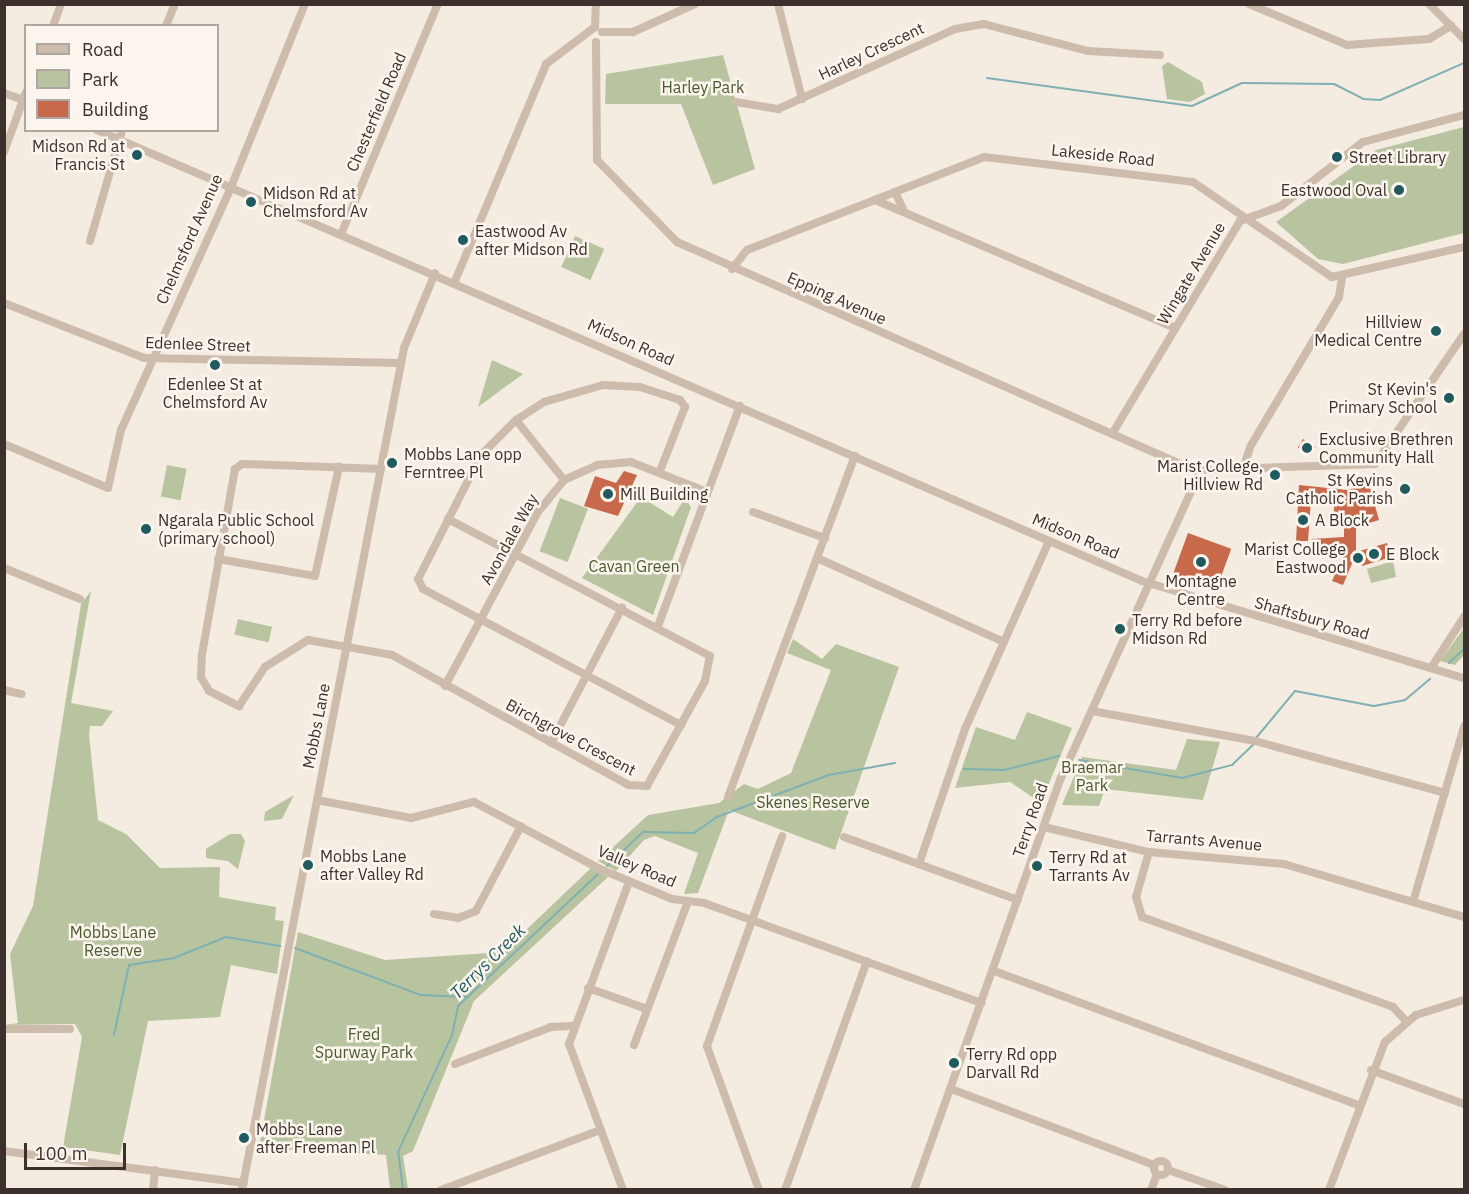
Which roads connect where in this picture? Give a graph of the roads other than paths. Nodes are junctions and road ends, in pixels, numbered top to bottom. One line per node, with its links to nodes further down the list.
1 (61, 4): 10 (street)
2 (175, 4): 11 (street)
3 (305, 4): 28 (street, Chelmsford Avenue)
4 (438, 4): 33 (street, Chesterfield Road)
5 (596, 4): 13 (street)
6 (695, 4): 13 (street)
7 (778, 4): 20 (street)
8 (1249, 4): 12 (street)
9 (1429, 4): 12 (street)
10 (54, 24)
11 (167, 24)
12 (1451, 26): 15 (street)
13 (599, 30): 14 (street); 16 (street)
14 (587, 34): 16 (street); 39 (street)
15 (1464, 39)
16 (596, 42): 36 (street, Epping Avenue)
17 (1160, 55): 20 (street, Harley Crescent)
18 (4, 93): 19 (street)
19 (24, 98)
20 (802, 99): 22 (street, Harley Crescent)
21 (24, 101): 27 (street)
22 (736, 102)
23 (1464, 115): 32 (street, Wingate Avenue)
24 (102, 132): 26 (street, Midson Road)
25 (122, 132): 26 (street)
26 (120, 140): 28 (street, Midson Road); 34 (street)
27 (4, 152)
28 (231, 186): 33 (street, Midson Road); 43 (street, Chelmsford Avenue)
29 (895, 192): 30 (street, Lakeside Road); 31 (street); 32 (street, Lakeside Road)
30 (875, 200): 31 (street); 36 (street, Lakeside Road)
31 (904, 211): 41 (street)
32 (1250, 219): 38 (street, Lakeside Road); 41 (street, Wingate Avenue)
33 (342, 232): 37 (street, Midson Road)
34 (90, 241)
35 (1464, 247): 38 (street)
36 (732, 269): 47 (street, Epping Avenue)
37 (435, 273): 39 (street, Midson Road); 44 (street, Mobbs Lane)
38 (1342, 277): 52 (street)
39 (455, 281): 45 (street, Midson Road)
40 (4, 303): 43 (street, Edenlee Street)
41 (1175, 328): 47 (street, Wingate Avenue)
42 (1464, 334): 52 (street)
43 (152, 359): 44 (street, Edenlee Street); 48 (street, Chelmsford Avenue)
44 (401, 363): 51 (street, Mobbs Lane)
45 (740, 406): 49 (street, Midson Road); 56 (street)
46 (516, 420): 53 (street); 55 (street); 58 (street)
47 (1112, 434): 54 (street, Epping Avenue)
48 (4, 444)
49 (855, 456): 59 (street); 60 (street, Midson Road)
50 (339, 467): 51 (street); 63 (street); 63 (street)
51 (381, 469): 72 (street, Mobbs Lane)
52 (1243, 470): 54 (street)
53 (660, 471): 55 (street); 56 (street)
54 (1200, 471): 65 (street, Terry Road)
55 (564, 480): 61 (street, Avondale Way)
56 (707, 492): 70 (street)
57 (753, 512): 59 (street)
58 (448, 519): 61 (street, Birchgrove Crescent); 69 (street)
59 (825, 538): 62 (street)
60 (1049, 541): 65 (street, Midson Road); 71 (street)
61 (517, 552): 67 (street, Birchgrove Crescent); 69 (street, Avondale Way)
62 (817, 558): 71 (street); 84 (street)
63 (219, 559): 72 (street, Birchgrove Crescent)
64 (4, 568): 66 (street)
65 (1151, 584): 73 (street, Shaftsbury Road); 79 (street, Terry Road)
66 (80, 599)
67 (622, 608): 70 (street, Birchgrove Crescent); 74 (street)
68 (1464, 617): 73 (street)
69 (481, 619): 74 (street); 76 (street, Avondale Way)
70 (658, 626): 80 (street, Birchgrove Crescent)
71 (1002, 641): 91 (street)
72 (346, 649): 76 (street, Birchgrove Crescent); 85 (street, Mobbs Lane)
73 (1431, 668): 75 (street, Shaftsbury Road)
74 (587, 675): 80 (street); 82 (street)
75 (1464, 678)
76 (444, 686): 82 (street, Birchgrove Crescent)
77 (4, 690): 78 (street)
78 (22, 694)
79 (1092, 711): 83 (street); 87 (street, Terry Road)
80 (681, 726): 82 (street, Birchgrove Crescent)
81 (1464, 726): 83 (street)
82 (551, 743)
83 (1445, 793): 95 (street)
84 (728, 797)
85 (317, 800): 86 (street, Valley Road); 119 (street, Mobbs Lane)
86 (521, 826): 92 (street, Valley Road); 96 (street)
87 (1044, 827): 90 (street, Tarrants Avenue); 93 (street, Terry Road)
88 (782, 836): 98 (street)
89 (844, 837): 91 (street)
90 (1149, 852): 95 (street, Tarrants Avenue); 105 (street)
91 (920, 864): 93 (street)
92 (629, 882): 94 (street, Valley Road); 101 (street)
93 (1018, 900): 100 (street, Terry Road)
94 (688, 901): 98 (street, Valley Road); 104 (street)
95 (1413, 902): 97 (street, Tarrants Avenue)
96 (434, 914)
97 (1464, 917)
98 (752, 921): 99 (street, Valley Road); 123 (street)
99 (867, 961): 103 (street, Valley Road); 124 (street)
100 (994, 971): 103 (street, Terry Road); 114 (street)
101 (588, 988): 104 (street); 106 (street)
102 (1464, 1000): 105 (street)
103 (982, 1004): 112 (street, Terry Road)
104 (647, 1010): 109 (street)
105 (1406, 1021): 111 (street)
106 (573, 1026): 110 (street); 115 (street)
107 (4, 1029): 108 (street)
108 (70, 1029)
109 (634, 1045)
110 (455, 1064)
111 (1371, 1071): 113 (street); 114 (street)
112 (951, 1089): 118 (street); 125 (street, Terry Road)
113 (1464, 1104)
114 (1358, 1105): 128 (street)
115 (601, 1130): 121 (street); 122 (street)
116 (4, 1151): 117 (street)
117 (155, 1170): 119 (street); 120 (street)
118 (1156, 1170): 126 (street); 127 (street)
119 (243, 1186)
120 (153, 1190)
121 (441, 1190)
122 (623, 1190)
123 (759, 1190)
124 (785, 1190)
125 (914, 1190)
126 (1151, 1190)
127 (1225, 1190)
128 (1329, 1190)

